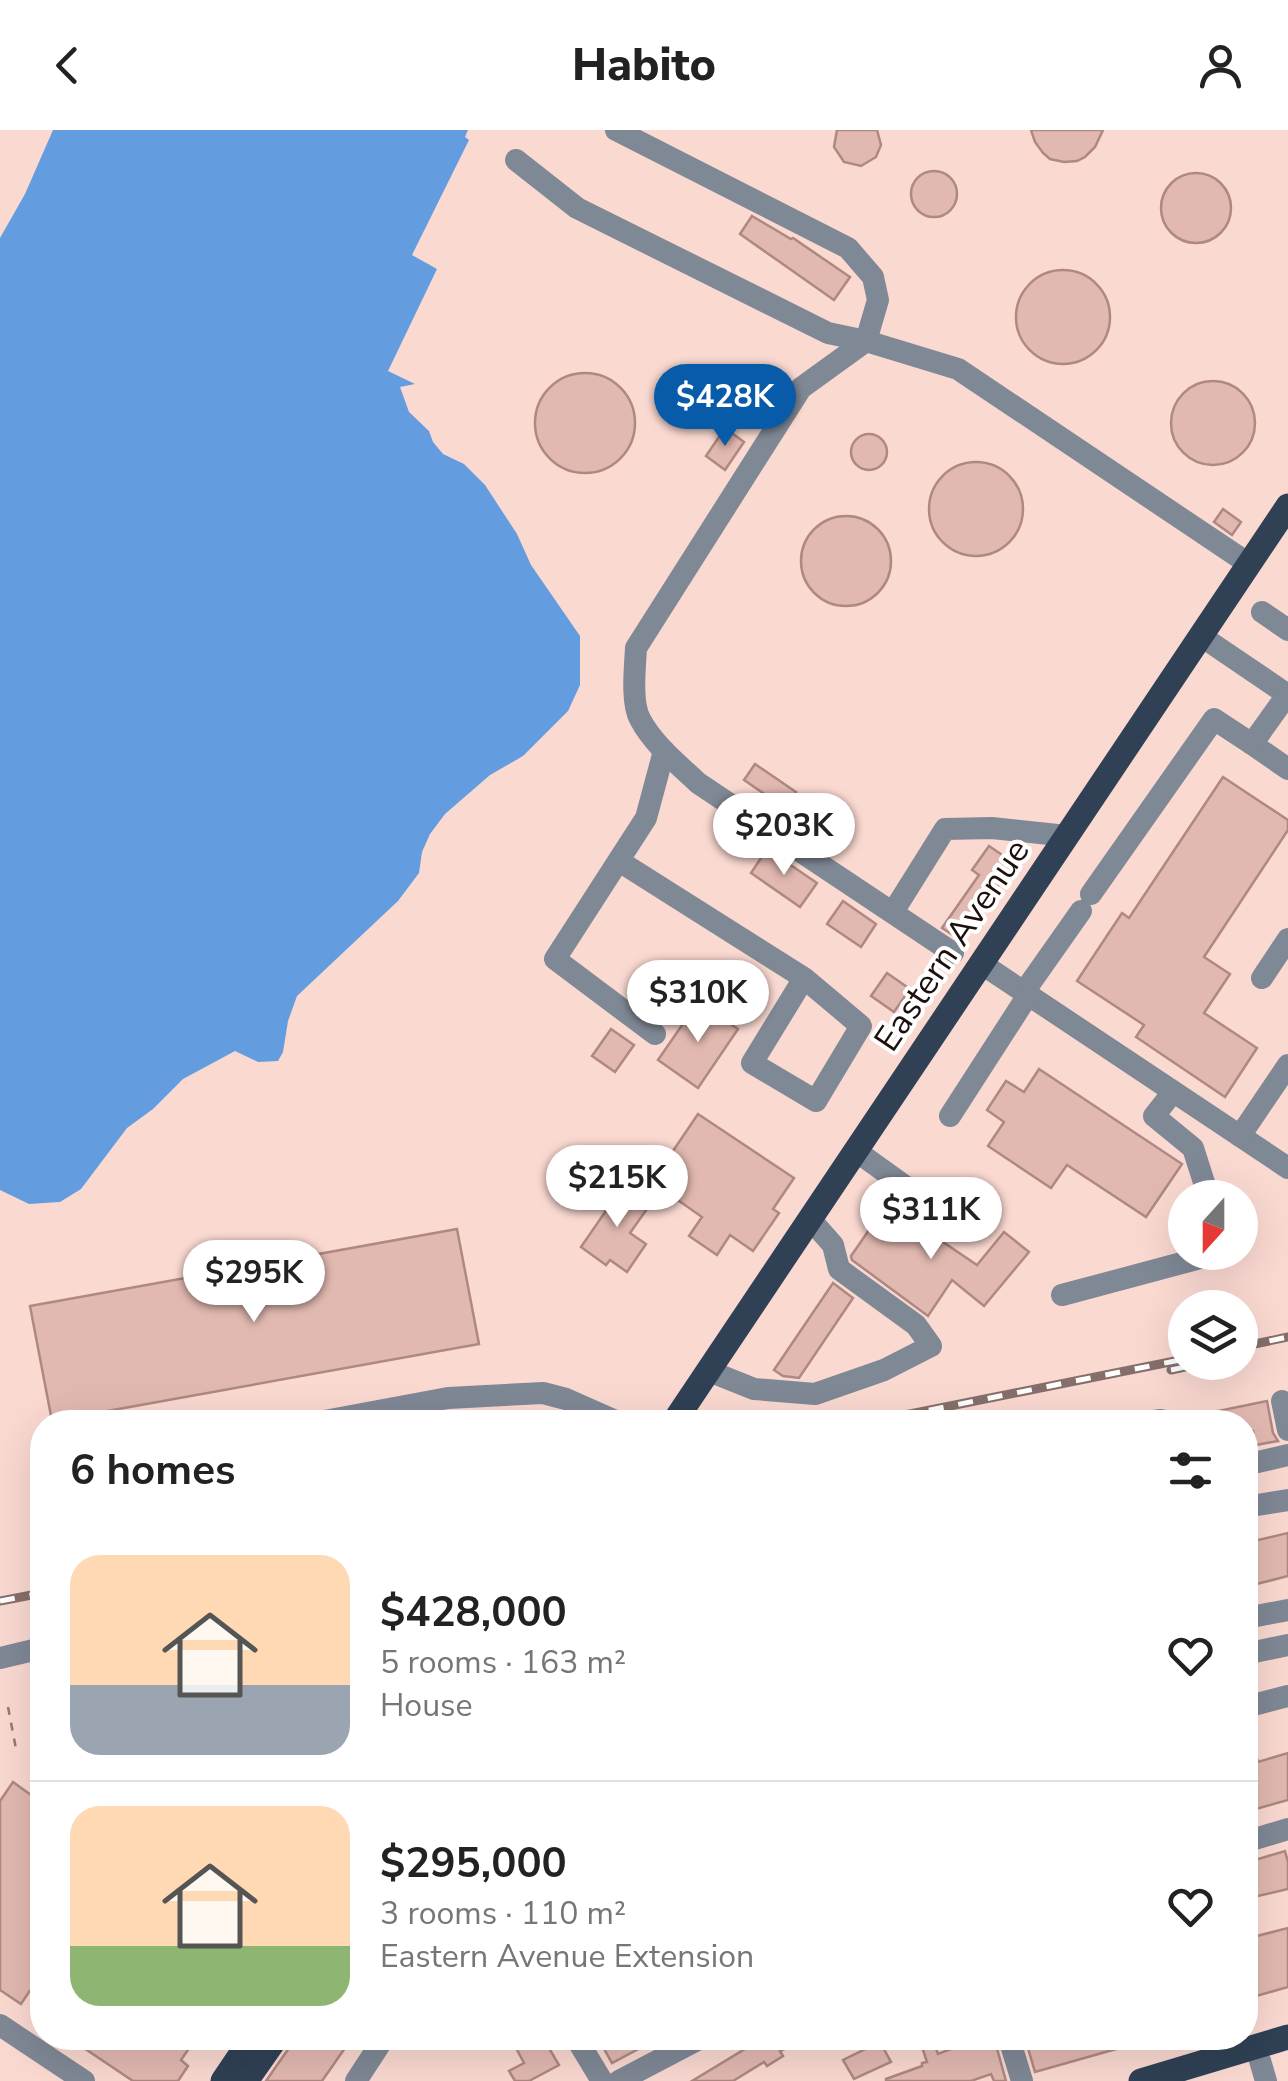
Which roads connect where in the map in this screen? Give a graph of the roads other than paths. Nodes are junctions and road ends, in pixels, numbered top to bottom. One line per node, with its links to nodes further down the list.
1 (616, 130): 3 (street)
2 (516, 160): 3 (street)
3 (866, 342): 5 (street); 11 (street)
4 (1288, 506): 5 (main road, Eastern Avenue)
5 (1249, 564): 8 (main road, Eastern Avenue)
6 (1262, 612): 7 (street)
7 (1288, 630)
8 (1201, 636): 9 (street); 13 (main road, Eastern Avenue)
9 (1286, 689): 10 (street)
10 (1252, 744): 12 (street); 21 (street)
11 (664, 751): 14 (street); 15 (street)
12 (1288, 769)
13 (1067, 836): 15 (street); 18 (main road, Eastern Avenue)
14 (619, 860): 19 (street); 22 (street)
15 (893, 912): 17 (street)
16 (1288, 939): 20 (street)
17 (953, 953)
18 (982, 964): 21 (street); 27 (main road, Eastern Avenue)
19 (804, 978): 19 (street)
20 (1262, 978)
21 (1026, 993): 24 (street); 25 (street)
22 (655, 1034)
23 (1288, 1065): 26 (street)
24 (1173, 1092): 26 (street); 29 (street)
25 (950, 1116)
26 (1240, 1136): 28 (street)
27 (856, 1151): 30 (main road, Eastern Avenue); 31 (street)
28 (1288, 1167)
29 (1203, 1180)
30 (810, 1219): 34 (main road, Eastern Avenue); 34 (street)
31 (966, 1230)
32 (1168, 1267): 33 (street)
33 (1062, 1295)
34 (709, 1370): 38 (main road, Eastern Avenue)
35 (1282, 1401): 39 (street)
36 (384, 1410): 37 (street)
37 (592, 1410)
38 (682, 1410)
39 (1288, 1430)
40 (1288, 1455): 41 (street)
41 (1258, 1462)
42 (1288, 1500): 43 (street)
43 (1258, 1506)
44 (1288, 1610): 45 (street)
45 (1258, 1616)
46 (1287, 1650): 48 (street)
47 (30, 1651): 49 (street)
48 (1258, 1653)
49 (0, 1658)
50 (1288, 1696): 51 (street)
51 (1258, 1704)
52 (1288, 1829): 53 (street)
53 (1258, 1838)
54 (0, 2025): 56 (street)
55 (1288, 2037): 57 (main road)
56 (30, 2045)
57 (1258, 2046)
58 (38, 2050): 67 (street)
59 (244, 2050): 68 (main road)
60 (268, 2050): 69 (main road)
61 (376, 2050): 70 (street)
62 (583, 2050): 71 (street)
63 (678, 2050): 72 (street)
64 (1012, 2050): 73 (street)
65 (1246, 2050): 74 (main road)
66 (1257, 2050): 75 (street)
67 (84, 2081)
68 (223, 2081)
69 (246, 2081)
70 (356, 2081)
71 (602, 2081)
72 (619, 2081)
73 (1022, 2081)
74 (1141, 2081)
75 (1266, 2081)

